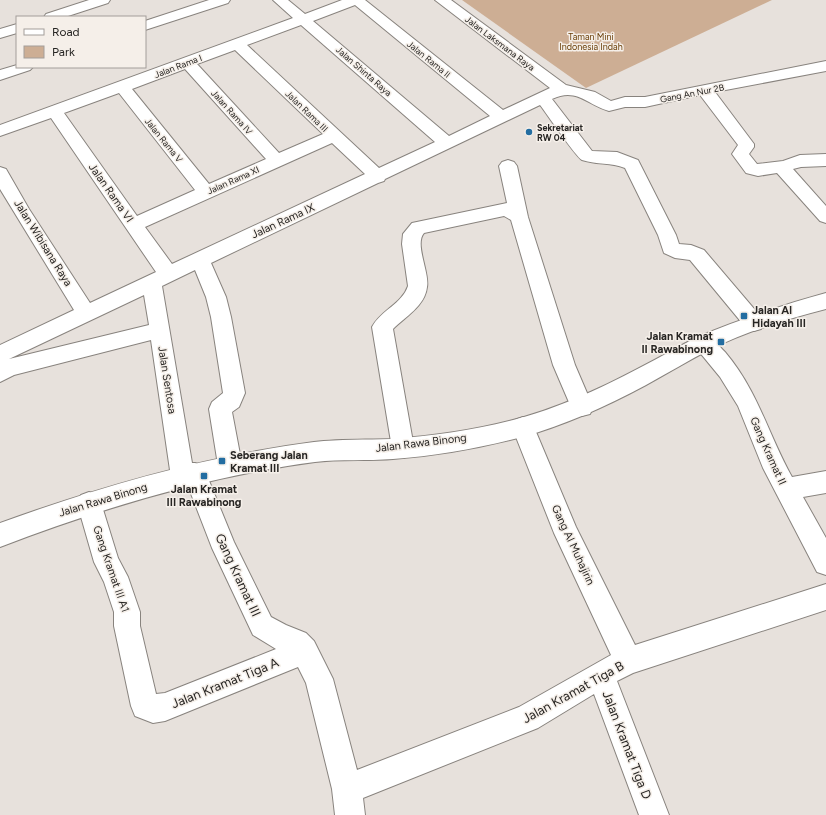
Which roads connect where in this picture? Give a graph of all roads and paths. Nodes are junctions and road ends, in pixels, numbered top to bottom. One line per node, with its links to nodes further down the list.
1 (103, 0): 6 (street)
2 (223, 0): 8 (street)
3 (280, 0): 7 (street, Jalan Shinta Raya)
4 (356, 0): 7 (street, Jalan Rama I); 21 (street, Jalan Rama II)
5 (442, 0): 17 (street, Jalan Laksmana Raya)
6 (54, 16)
7 (303, 20): 11 (street, Jalan Rama I); 24 (street, Jalan Shinta Raya)
8 (146, 26)
9 (16, 28): 10 (street)
10 (0, 33)
11 (237, 44): 12 (street, Jalan Rama I); 23 (street, Jalan Rama III)
12 (188, 63): 16 (street, Jalan Rama I); 26 (street, Jalan Rama IV)
13 (826, 66): 18 (street, Gang An Nur 2B)
14 (22, 68): 15 (street)
15 (0, 75)
16 (122, 87): 20 (street, Jalan Rama I); 31 (street, Jalan Rama V)
17 (560, 88): 18 (street, Gang An Nur 2B); 19 (street, Jalan Rama IX)
18 (705, 90): 28 (street)
19 (543, 98): 21 (street, Jalan Rama IX); 39 (street)
20 (54, 112): 22 (street, Jalan Rama I); 34 (street, Jalan Rama VI)
21 (501, 118): 24 (street, Jalan Rama IX)
22 (0, 131)
23 (333, 136): 26 (street, Jalan Rama XI); 30 (street, Jalan Rama III)
24 (447, 143): 30 (street, Jalan Rama IX)
25 (826, 160): 28 (street)
26 (276, 161): 31 (street, Jalan Rama XI)
27 (508, 166): 32 (street)
28 (784, 166): 33 (street)
29 (0, 173): 38 (street, Jalan Wibisana Raya)
30 (378, 177): 35 (street, Jalan Rama IX)
31 (206, 192): 34 (street, Jalan Rama XI)
32 (519, 217): 44 (street); 46 (street)
33 (826, 217)
34 (132, 225): 36 (street, Jalan Rama VI)
35 (200, 260): 36 (street, Jalan Rama IX); 47 (street)
36 (160, 279): 38 (street, Jalan Rama IX); 40 (street, Jalan Sentosa)
37 (826, 301): 39 (street, Jalan Rawa Binong)
38 (87, 314): 42 (street, Jalan Rama IX)
39 (754, 323): 41 (street, Jalan Rawa Binong)
40 (160, 330): 43 (street); 48 (street, Jalan Sentosa)
41 (704, 343): 44 (street, Jalan Rawa Binong); 50 (street, Gang Kramat II)
42 (0, 354)
43 (0, 372)
44 (582, 407): 45 (street, Jalan Rawa Binong)
45 (523, 427): 46 (street, Jalan Rawa Binong); 56 (street, Gang Al Muhajirin)
46 (403, 448): 47 (street, Jalan Rawa Binong)
47 (230, 466): 48 (street, Jalan Rawa Binong)
48 (189, 475): 51 (street, Jalan Rawa Binong); 55 (street, Gang Kramat III)
49 (826, 482): 50 (street)
50 (785, 489): 53 (street, Gang Kramat II)
51 (89, 503): 52 (street, Jalan Rawa Binong); 58 (street, Gang Kramat III A1)
52 (0, 534)
53 (826, 563)
54 (826, 597): 56 (street, Jalan Kramat Tiga B)
55 (304, 651): 58 (street, Jalan Kramat Tiga A); 59 (street, Gang Kramat III)
56 (628, 661): 57 (street, Jalan Kramat Tiga B)
57 (600, 675): 59 (street, Jalan Kramat Tiga B); 61 (street, Jalan Kramat Tiga D)
58 (145, 706)
59 (347, 789): 60 (street, Gang Kramat III)
60 (350, 815)
61 (654, 815)

